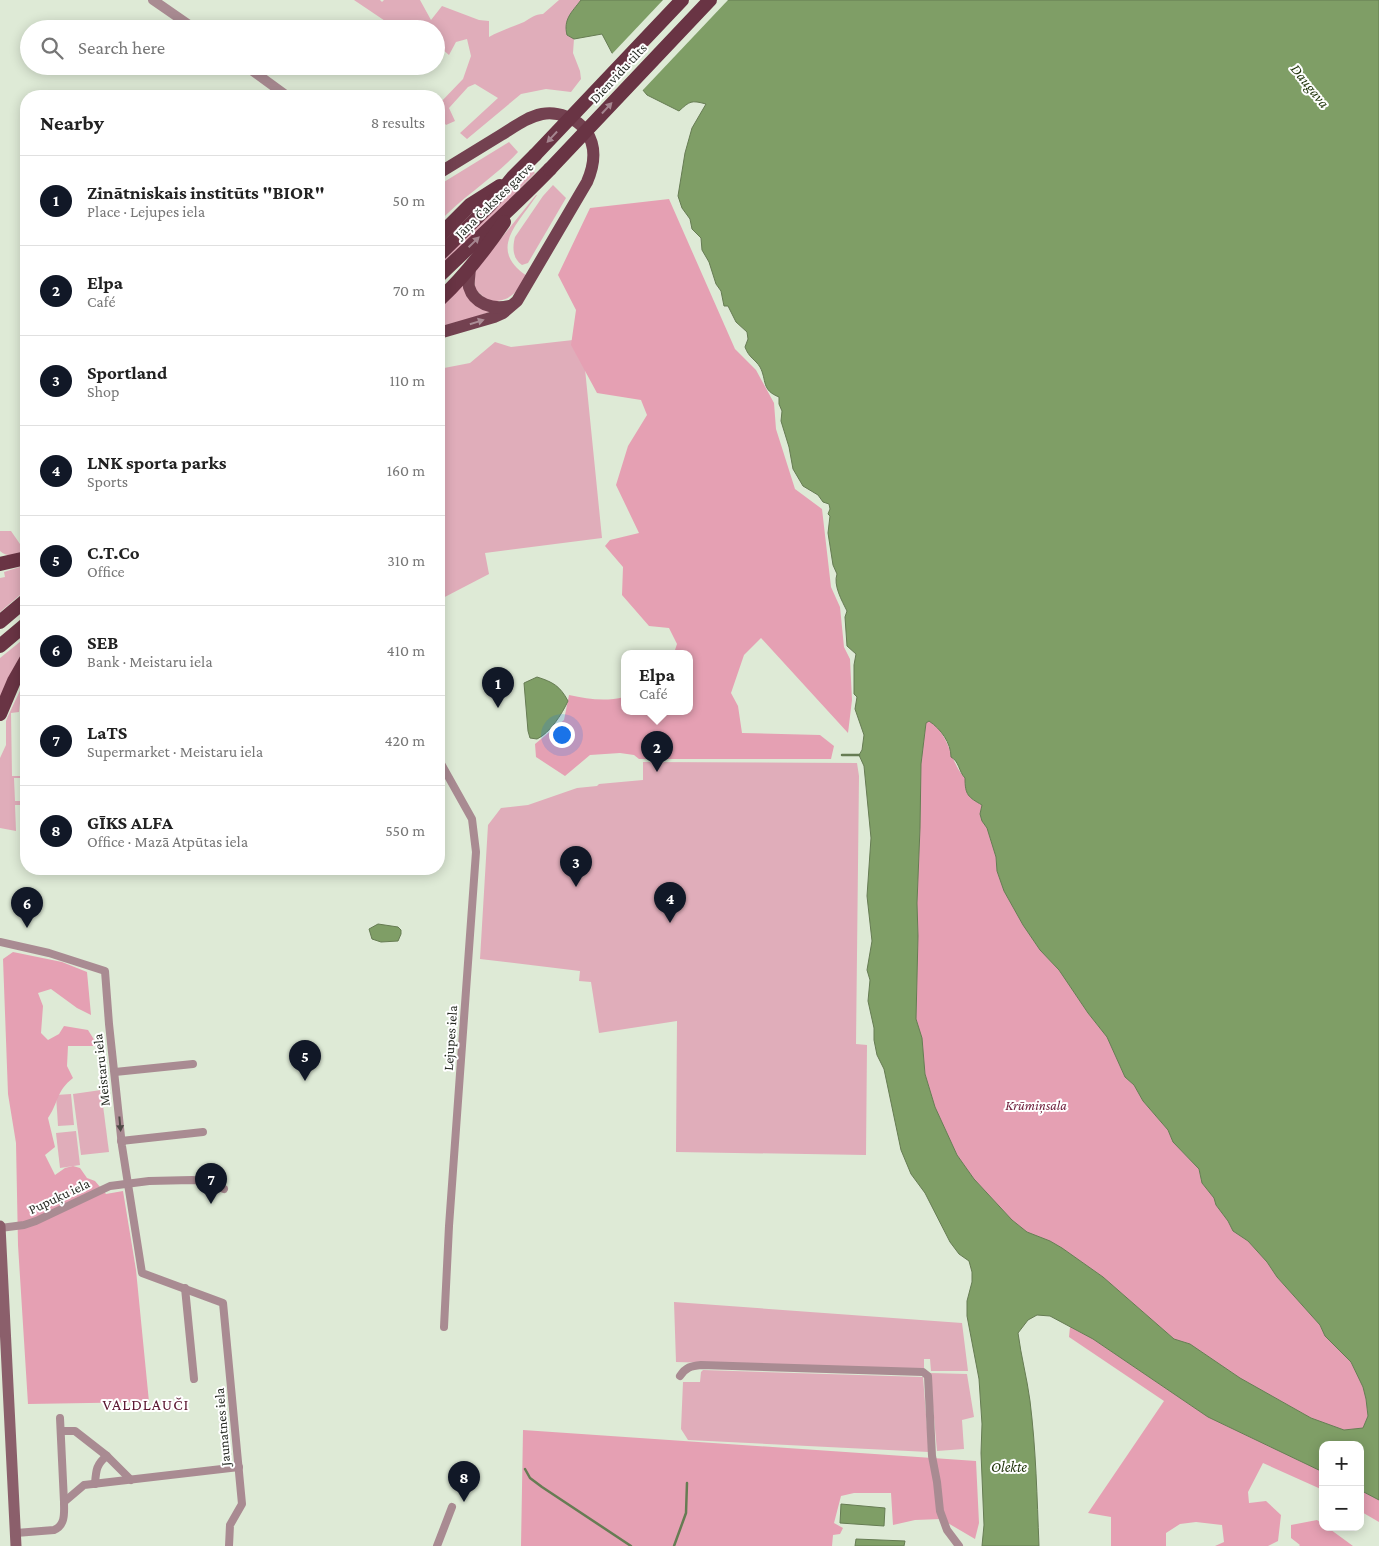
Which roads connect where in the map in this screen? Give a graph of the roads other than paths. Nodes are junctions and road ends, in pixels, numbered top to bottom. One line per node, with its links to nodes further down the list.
1 (153, 0): 4 (street)
2 (682, 0): 7 (highway, Dienvidu tilts, one-way to 7, bridge)
3 (710, 0): 9 (highway, Dienvidu tilts, one-way to 3, bridge)
4 (181, 20)
5 (258, 75): 6 (street)
6 (279, 90)
7 (535, 155): 10 (highway, Jāņa Čakstes gatve)
8 (445, 168): 17 (main road)
9 (550, 169): 11 (highway, Jāņa Čakstes gatve)
10 (513, 177): 12 (highway); 13 (highway, Jāņa Čakstes gatve)
11 (514, 206): 14 (highway); 15 (highway, Jāņa Čakstes gatve, one-way to 11)
12 (445, 230)
13 (445, 250)
14 (470, 267): 16 (highway); 17 (main road)
15 (445, 270)
16 (445, 294)
17 (513, 304): 18 (main road, one-way to 17)
18 (445, 331)
19 (20, 559): 20 (highway)
20 (0, 564)
21 (20, 605): 22 (highway)
22 (0, 622)
23 (20, 629): 24 (highway)
24 (0, 646)
25 (20, 670): 26 (highway)
26 (0, 714)
27 (445, 771): 37 (street, Lejupes iela)
28 (0, 942): 30 (street, Meistaru iela)
29 (193, 1064): 30 (street)
30 (115, 1072): 32 (street, Meistaru iela, one-way to 32)
31 (203, 1132): 32 (street)
32 (121, 1141): 33 (street, Meistaru iela)
33 (127, 1184): 34 (street, Pupuķu iela); 35 (street, Pupuķu iela); 36 (street, Meistaru iela)
34 (224, 1189)
35 (0, 1227): 48 (main road)
36 (185, 1288): 39 (street); 43 (street, Jaunatnes iela)
37 (444, 1328)
38 (680, 1376): 52 (street)
39 (194, 1378)
40 (60, 1418): 41 (street)
41 (61, 1431): 42 (street); 46 (street)
42 (107, 1456): 44 (street); 45 (street)
43 (238, 1467): 44 (street); 50 (street, Jaunatnes iela)
44 (131, 1480): 45 (street)
45 (95, 1484): 46 (street)
46 (64, 1502): 48 (street)
47 (452, 1507): 51 (street)
48 (16, 1533): 49 (main road)
49 (16, 1546)
50 (229, 1546)
51 (437, 1546)
52 (959, 1546)

